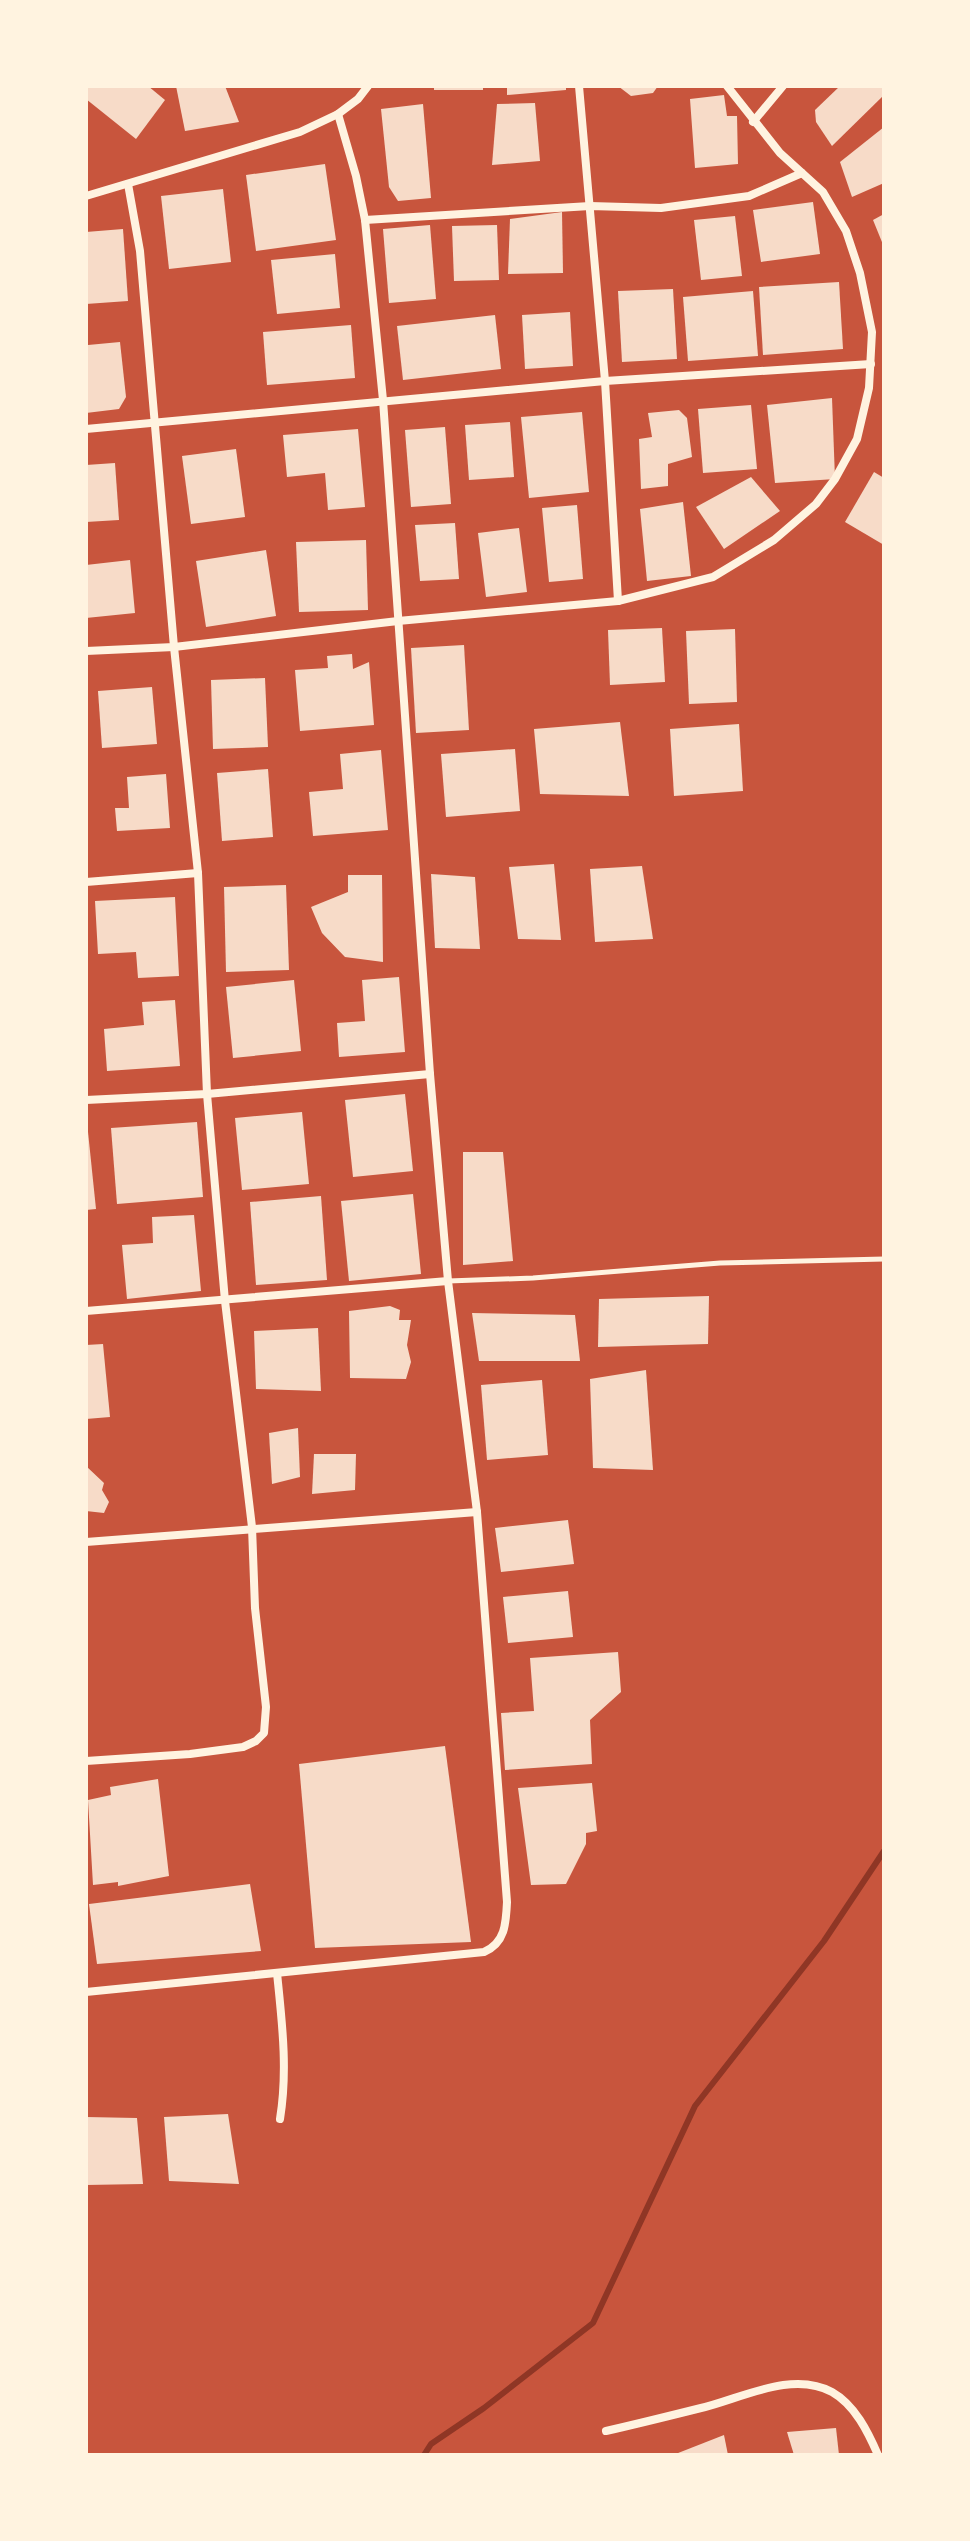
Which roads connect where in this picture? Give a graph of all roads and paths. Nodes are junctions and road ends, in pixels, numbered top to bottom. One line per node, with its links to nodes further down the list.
1 (368, 86): 5 (street)
2 (579, 86): 10 (street)
3 (727, 86): 6 (street)
4 (783, 86): 6 (street)
5 (338, 114): 8 (street); 11 (street)
6 (753, 122): 7 (street)
7 (802, 173): 10 (street); 12 (street)
8 (128, 184): 9 (street); 15 (street)
9 (86, 196)
10 (590, 206): 11 (street); 13 (street)
11 (365, 220): 14 (street)
12 (871, 364): 13 (street); 17 (street)
13 (605, 381): 14 (street); 17 (street)
14 (383, 400): 15 (street); 18 (street)
15 (156, 422): 16 (street); 19 (street)
16 (86, 429)
17 (618, 601): 18 (street)
18 (398, 621): 19 (street); 23 (street)
19 (174, 647): 20 (street); 21 (street)
20 (86, 651)
21 (198, 873): 22 (street); 24 (street)
22 (86, 882)
23 (430, 1074): 24 (street); 27 (street)
24 (207, 1094): 25 (street); 28 (street)
25 (86, 1100)
26 (884, 1259): 27 (lane)
27 (448, 1281): 28 (street); 30 (street)
28 (225, 1301): 29 (street); 31 (street)
29 (86, 1311)
30 (477, 1512): 31 (street); 34 (street)
31 (252, 1527): 32 (street); 33 (street)
32 (86, 1542)
33 (86, 1761)
34 (277, 1973): 35 (street); 36 (street)
35 (86, 1992)
36 (280, 2119)
37 (606, 2431): 38 (street)
38 (878, 2455)

